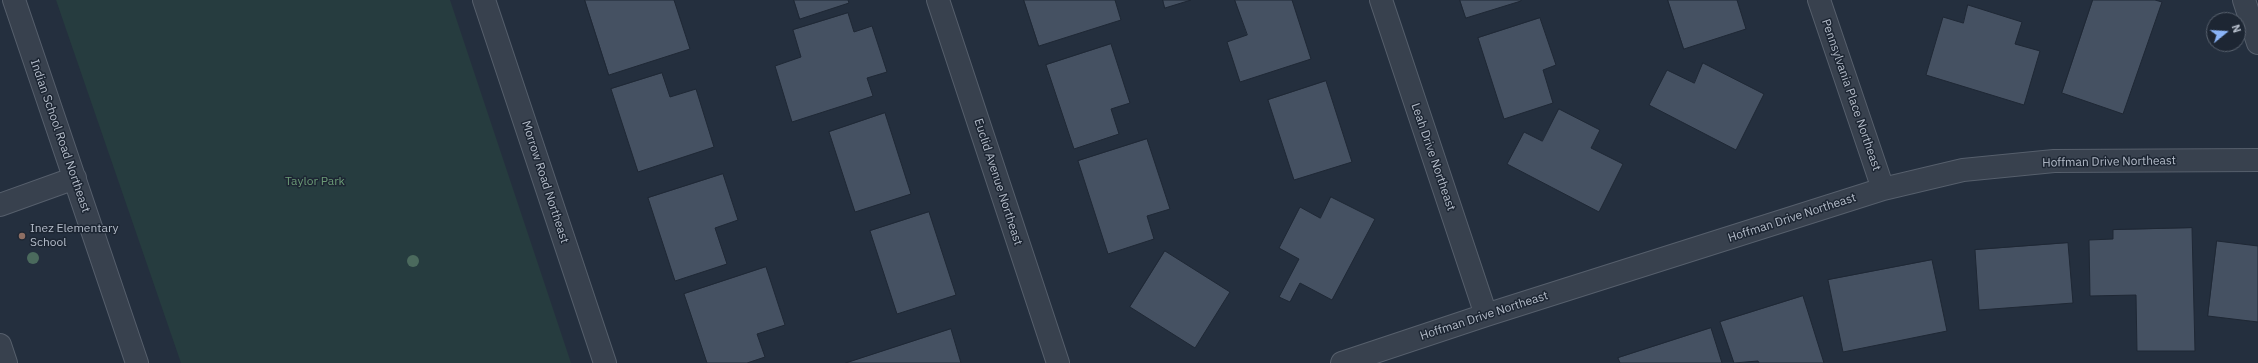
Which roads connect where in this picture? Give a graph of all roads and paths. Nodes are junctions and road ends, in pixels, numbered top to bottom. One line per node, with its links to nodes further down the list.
1 (14, 0): 9 (street, Indian School Road Northeast)
2 (484, 0): 16 (street, Morrow Road Northeast)
3 (938, 0): 17 (street, Euclid Avenue Northeast)
4 (1381, 0): 12 (street, Leah Drive Northeast)
5 (1819, 0): 10 (street, Pennsylvania Place Northeast)
6 (2244, 0): 7 (street)
7 (2258, 43)
8 (2258, 160): 10 (street, Hoffman Drive Northeast)
9 (75, 178): 11 (street); 15 (street, Indian School Road Northeast)
10 (1883, 189): 12 (street, Hoffman Drive Northeast)
11 (0, 205)
12 (1486, 314): 18 (street, Hoffman Drive Northeast)
13 (0, 345): 14 (street)
14 (6, 363)
15 (137, 363)
16 (605, 363)
17 (1058, 363)
18 (1342, 363)

